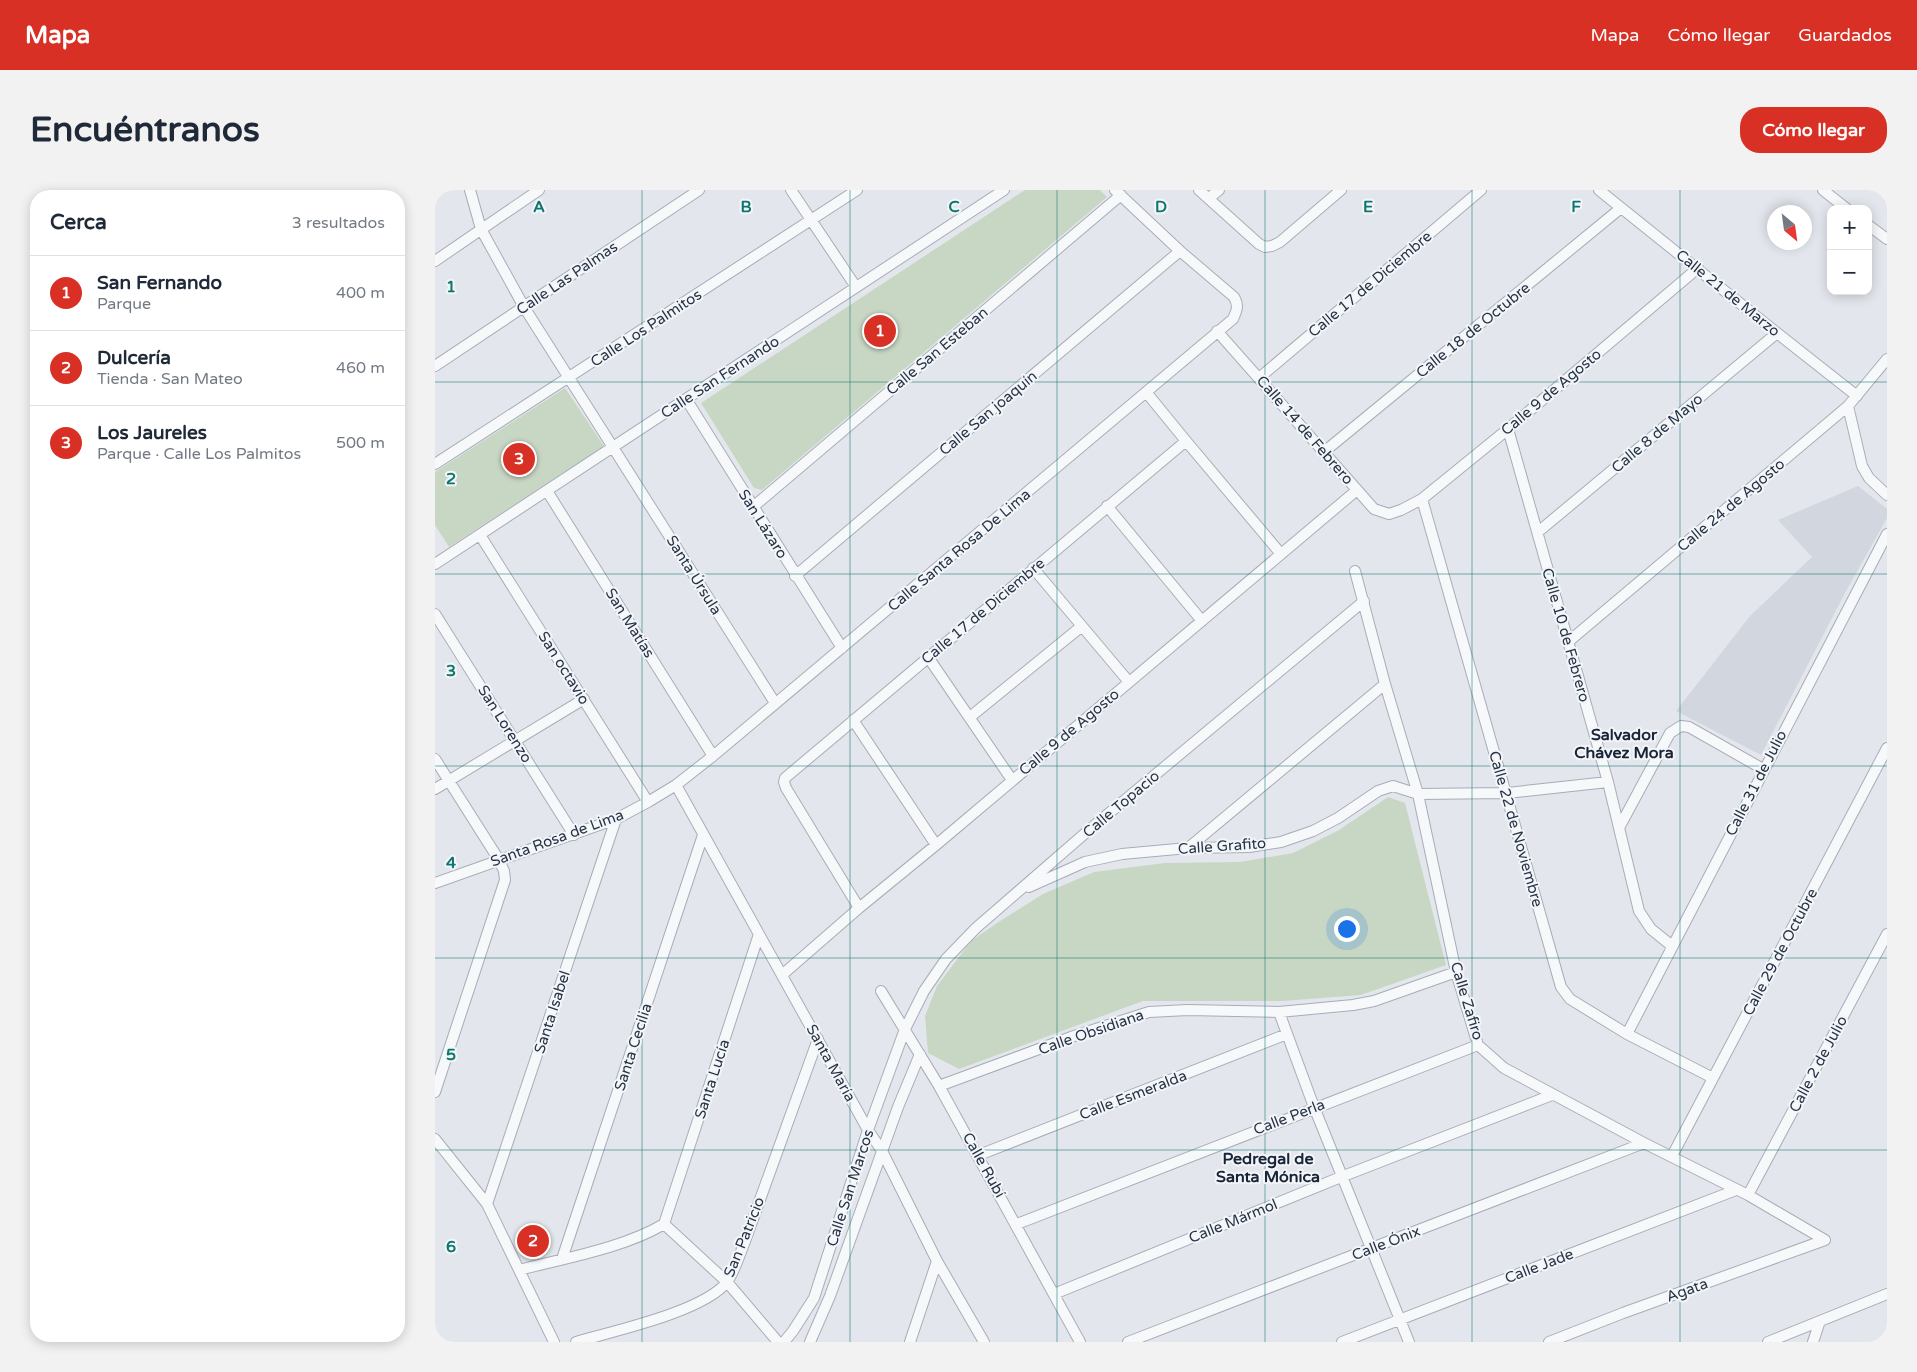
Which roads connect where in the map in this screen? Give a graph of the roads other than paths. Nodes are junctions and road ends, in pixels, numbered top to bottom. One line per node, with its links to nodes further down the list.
1 (470, 190): 19 (street, Santa Úrsula)
2 (539, 190): 19 (street)
3 (699, 190): 25 (street, Calle Las Palmas)
4 (791, 190): 17 (street)
5 (857, 190): 17 (street, Calle Los Palmitos)
6 (1004, 190): 24 (street, Calle San Fernando)
7 (1199, 190): 14 (street)
8 (1219, 190): 14 (street)
9 (1341, 190): 14 (street)
10 (1481, 190): 31 (street, Calle 17 de Diciembre)
11 (1599, 190): 16 (street, Calle 21 de Marzo)
12 (1823, 190): 15 (street)
13 (1118, 193): 21 (street); 46 (street, Calle San Esteban)
14 (1209, 198)
15 (1842, 205)
16 (1621, 208): 23 (street, Calle 21 de Marzo); 39 (street, Calle 18 de Octubre)
17 (811, 221): 24 (street); 30 (street, Calle Los Palmitos)
18 (1872, 228): 20 (street)
19 (481, 229): 22 (street); 25 (street, Santa Úrsula)
20 (1887, 239)
21 (1180, 251): 26 (street, Calle Santa Rosa De Lima); 55 (street, Calle San joaquín)
22 (435, 260)
23 (1698, 268): 27 (street, Calle 21 de Marzo); 36 (street, Calle 9 de Agosto)
24 (856, 287): 34 (street, Calle San Fernando)
25 (524, 308): 29 (street, Calle Las Palmas); 30 (street, Santa Úrsula)
26 (1217, 331): 31 (street, Calle 14 de Febrero); 32 (street, Calle Santa Rosa De Lima)
27 (1777, 333): 33 (street, Calle 21 de Marzo); 48 (street, Calle 8 de Mayo)
28 (1887, 359): 33 (street, Calle 24 de Agosto)
29 (435, 366)
30 (569, 378): 38 (street, Santa Úrsula); 40 (street, Calle Los Palmitos)
31 (1259, 378): 39 (street, Calle 14 de Febrero)
32 (1147, 392): 37 (street); 61 (street, Calle Santa Rosa De Lima)
33 (1857, 396): 35 (street, Calle 24 de Agosto)
34 (686, 399): 38 (street, Calle San Fernando); 46 (street, San Lázaro)
35 (1849, 406): 43 (street); 60 (street, Calle 24 de Agosto)
36 (1508, 429): 44 (street, Calle 9 de Agosto); 48 (street, Calle 10 de Febrero)
37 (1185, 441): 45 (street, Calle 17 de Diciembre); 51 (street)
38 (613, 447): 42 (street, Calle San Fernando); 66 (street, Santa Úrsula)
39 (1325, 451): 41 (street, Calle 14 de Febrero)
40 (435, 464)
41 (1357, 490): 47 (street, Calle 14 de Febrero); 51 (street, Calle 9 de Agosto)
42 (547, 491): 50 (street, Calle San Fernando); 71 (street, San Matías)
43 (1887, 495)
44 (1422, 499): 47 (street, Calle 9 de Agosto); 79 (street, Calle 22 de Noviembre)
45 (1107, 506): 53 (street, Calle 17 de Diciembre); 58 (street)
46 (753, 507): 55 (street, San Lázaro)
47 (1401, 510)
48 (1537, 532): 60 (street, Calle 10 de Febrero)
49 (1887, 534): 73 (street, Calle 31 de Julio)
50 (480, 535): 52 (street, Calle San Fernando); 65 (street, San octavio)
51 (1281, 554): 58 (street, Calle 9 de Agosto)
52 (435, 564)
53 (1033, 568): 59 (street); 62 (street, Calle 17 de Diciembre)
54 (1355, 571): 56 (street, Calle Zafiro)
55 (795, 576): 61 (street, San Lázaro)
56 (1364, 602): 64 (street, Calle Zafiro); 90 (street, Calle Topacio)
57 (435, 614): 69 (street, San Lorenzo)
58 (1202, 621): 63 (street, Calle 9 de Agosto)
59 (1082, 626): 63 (street); 67 (street)
60 (1568, 642): 76 (street, Calle 10 de Febrero)
61 (841, 648): 66 (street, Calle Santa Rosa De Lima)
62 (928, 656): 67 (street); 68 (street, Calle 17 de Diciembre)
63 (1129, 682): 74 (street, Calle 9 de Agosto)
64 (1385, 684): 80 (street, Calle Zafiro); 87 (street)
65 (584, 699): 69 (street); 81 (street, San octavio)
66 (775, 703): 71 (street, Calle Santa Rosa De Lima)
67 (970, 717): 74 (street)
68 (853, 720): 86 (street); 91 (street, Calle 17 de Diciembre)
69 (515, 741): 75 (street); 84 (street, San Lorenzo)
70 (1887, 748): 105 (street, Calle 29 de Octubre)
71 (713, 756): 77 (street, Calle Santa Rosa De Lima)
72 (435, 759): 75 (street)
73 (1763, 769): 83 (street); 94 (street, Calle 31 de Julio)
74 (1012, 780): 86 (street, Calle 9 de Agosto)
75 (449, 781): 78 (street); 88 (street)
76 (1608, 782): 79 (street); 83 (street, Calle 10 de Febrero)
77 (676, 785): 81 (street, Santa Rosa de Lima); 85 (street, Santa María)
78 (435, 789)
79 (1507, 793): 80 (street); 101 (street, Calle 22 de Noviembre)
80 (1418, 794): 87 (street, Calle Grafito); 95 (street, Calle Zafiro)
81 (648, 802): 82 (street, Santa Rosa de Lima)
82 (616, 819): 84 (street, Santa Rosa de Lima); 119 (street, Santa Isabel)
83 (1619, 828): 94 (street, Calle 10 de Febrero)
84 (573, 835): 88 (street, Santa Rosa de Lima)
85 (703, 835): 92 (street, Santa María); 124 (street, Santa Cecilia)
86 (936, 845): 91 (street, Calle 9 de Agosto)
87 (1188, 848): 90 (street, Calle Grafito)
88 (499, 860): 89 (street, Santa Rosa de Lima); 107 (street)
89 (435, 884)
90 (1019, 891): 99 (street, Calle Topacio)
91 (859, 908): 96 (street, Calle 9 de Agosto)
92 (759, 934): 96 (street, Santa María); 120 (street, Santa Lucía)
93 (1887, 934): 118 (street, Calle 2 de Julio)
94 (1672, 946): 101 (street, Calle 31 de Julio)
95 (1456, 972): 98 (street, Calle Obsidiana); 103 (street, Calle Zafiro)
96 (782, 975): 102 (street, Santa María)
97 (881, 991): 99 (street, Calle Rubí)
98 (1279, 1012): 100 (street); 106 (street, Calle Obsidiana)
99 (905, 1029): 104 (street, Calle Rubí); 110 (street, Calle San Marcos)
100 (1287, 1034): 109 (street); 114 (street, Calle Esmeralda)
101 (1627, 1034): 105 (street, Calle 22 de Noviembre)
102 (818, 1039): 110 (street, Santa María); 127 (street, San Patricio)
103 (1478, 1045): 108 (street, Calle Zafiro); 109 (street, Calle Perla)
104 (920, 1054): 106 (street, Calle Rubí); 113 (street, Calle San Marcos)
105 (1713, 1078): 115 (street, Calle 29 de Octubre)
106 (939, 1086): 114 (street, Calle Rubí)
107 (435, 1092)
108 (1552, 1095): 112 (street, Calle Zafiro); 116 (street, Calle Mármol)
109 (1314, 1108): 116 (street); 121 (street, Calle Perla)
110 (868, 1130): 113 (street, Santa María); 135 (street, Calle San Marcos)
111 (435, 1139): 119 (street)
112 (1644, 1143): 115 (street, Calle Zafiro); 123 (street, Calle Ónix)
113 (882, 1151): 125 (street, Santa María); 136 (street, Calle San Marcos)
114 (979, 1155): 121 (street, Calle Rubí)
115 (1672, 1156): 117 (street, Calle Zafiro)
116 (1341, 1177): 123 (street); 128 (street, Calle Mármol)
117 (1737, 1190): 118 (street, Calle Zafiro); 130 (street, Calle Jade)
118 (1748, 1195): 122 (street, Calle Zafiro)
119 (487, 1204): 126 (street)
120 (664, 1224): 124 (street); 127 (street)
121 (1017, 1224): 128 (street, Calle Rubí)
122 (1825, 1240): 143 (street, Agata)
123 (1370, 1250): 130 (street); 140 (street, Calle Ónix)
124 (562, 1259): 126 (street)
125 (937, 1261): 137 (street); 138 (street, Santa María)
126 (519, 1270): 132 (street)
127 (727, 1282): 133 (street, San Patricio); 134 (street)
128 (1055, 1294): 139 (street, Calle Rubí)
129 (1887, 1294): 131 (street)
130 (1400, 1320): 141 (street, Calle Jade); 142 (street)
131 (1820, 1321): 144 (street); 145 (street)
132 (554, 1342)
133 (576, 1342)
134 (778, 1342)
135 (784, 1342)
136 (810, 1342)
137 (910, 1342)
138 (984, 1342)
139 (1080, 1342)
140 (1128, 1342)
141 (1342, 1342)
142 (1409, 1342)
143 (1549, 1342)
144 (1768, 1342)
145 (1813, 1342)

